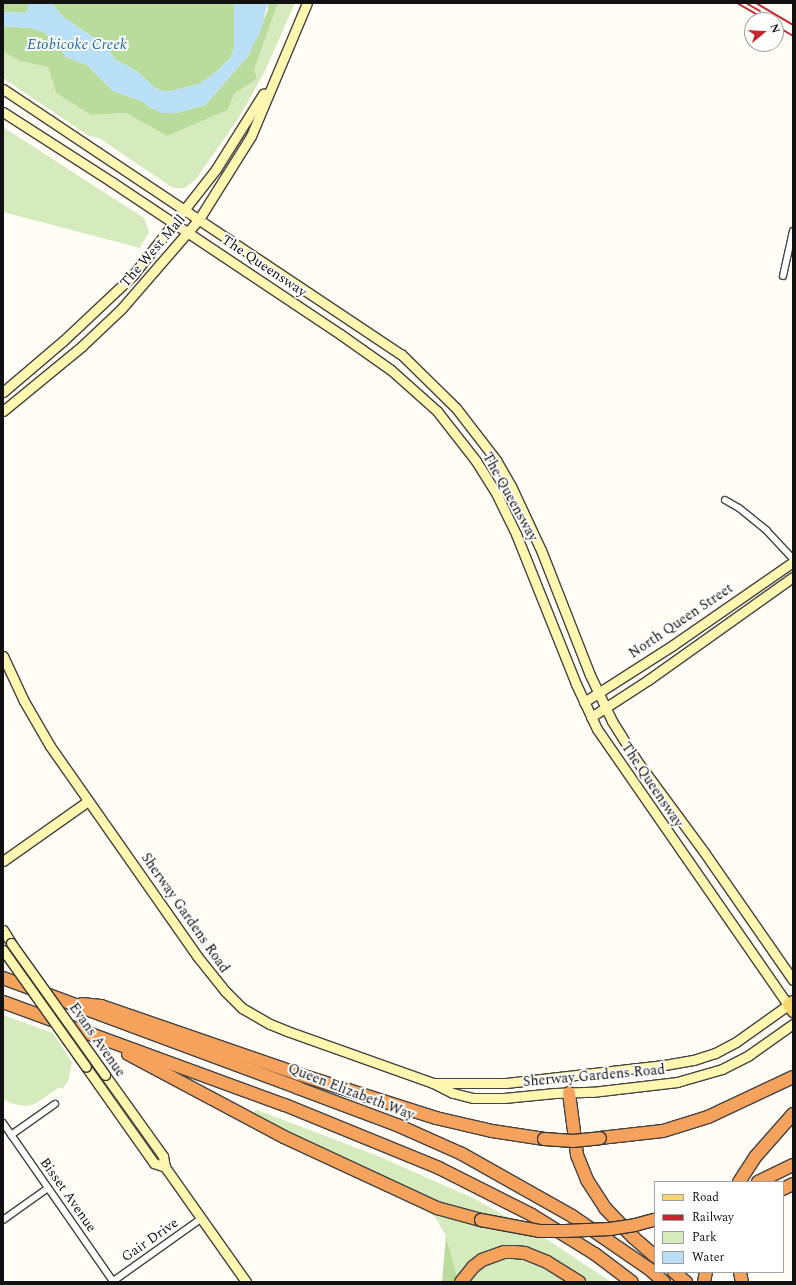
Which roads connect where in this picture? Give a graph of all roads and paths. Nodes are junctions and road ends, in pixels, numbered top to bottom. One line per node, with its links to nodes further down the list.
1 (307, 3): 2 (main road, The West Mall)
2 (276, 73): 5 (main road, The West Mall); 6 (main road, The West Mall)
3 (3, 89): 5 (main road, The Queensway)
4 (3, 112): 7 (main road, The Queensway)
5 (186, 210): 6 (main road, The Queensway); 7 (main road, The West Mall)
6 (199, 219): 9 (main road, The West Mall); 16 (main road, The Queensway)
7 (175, 223): 9 (main road, The Queensway); 11 (main road, The West Mall)
8 (793, 231): 10 (street)
9 (188, 232): 12 (main road, The West Mall); 14 (main road, The Queensway)
10 (783, 276)
11 (3, 392)
12 (3, 411)
13 (726, 500): 15 (street)
14 (525, 552): 16 (main road); 20 (main road, The Queensway)
15 (793, 561): 19 (main road, North Queen Street)
16 (548, 566): 19 (main road, The Queensway)
17 (793, 577): 21 (main road, North Queen Street)
18 (3, 656): 23 (main road, Sherway Gardens Road)
19 (598, 692): 20 (main road, North Queen Street); 21 (main road, The Queensway)
20 (584, 702): 22 (main road, The Queensway)
21 (606, 708): 22 (main road, North Queen Street); 28 (main road, The Queensway)
22 (591, 717): 31 (main road, The Queensway)
23 (88, 801): 24 (main road); 37 (main road, Sherway Gardens Road)
24 (3, 861)
25 (3, 930): 45 (main road, Evans Avenue, bridge)
26 (3, 950): 45 (main road, Evans Avenue, bridge)
27 (3, 978): 30 (highway, Queen Elizabeth Way)
28 (793, 980)
29 (3, 1002): 33 (highway)
30 (66, 1002): 36 (highway, bridge); 61 (highway, Queen Elizabeth Way)
31 (791, 1006): 34 (main road, Sherway Gardens Road)
32 (793, 1024): 39 (main road, Sherway Gardens Road)
33 (93, 1035): 53 (highway, bridge); 60 (highway)
34 (567, 1076): 35 (main road, Sherway Gardens Road); 39 (main road)
35 (554, 1077): 37 (main road, Sherway Gardens Road); 38 (main road)
36 (793, 1077)
37 (433, 1083): 38 (main road, Sherway Gardens Road)
38 (555, 1093): 39 (main road, Sherway Gardens Road)
39 (569, 1093): 54 (highway)
40 (55, 1104): 43 (street)
41 (793, 1114): 46 (highway)
42 (3, 1123): 43 (street, Bisset Avenue)
43 (11, 1135): 49 (street, Bisset Avenue)
44 (793, 1165): 47 (highway)
45 (165, 1166): 51 (main road, Evans Avenue)
46 (740, 1181)
47 (760, 1181)
48 (793, 1184): 50 (highway)
49 (48, 1188): 52 (street); 56 (street, Bisset Avenue)
50 (784, 1188)
51 (202, 1218): 56 (street, Gair Drive); 57 (main road, Evans Avenue)
52 (3, 1220)
53 (654, 1220)
54 (654, 1255)
55 (675, 1273): 62 (highway)
56 (112, 1282)
57 (246, 1282)
58 (461, 1282): 59 (highway)
59 (579, 1282)
60 (632, 1282)
61 (664, 1282)
62 (686, 1282)

